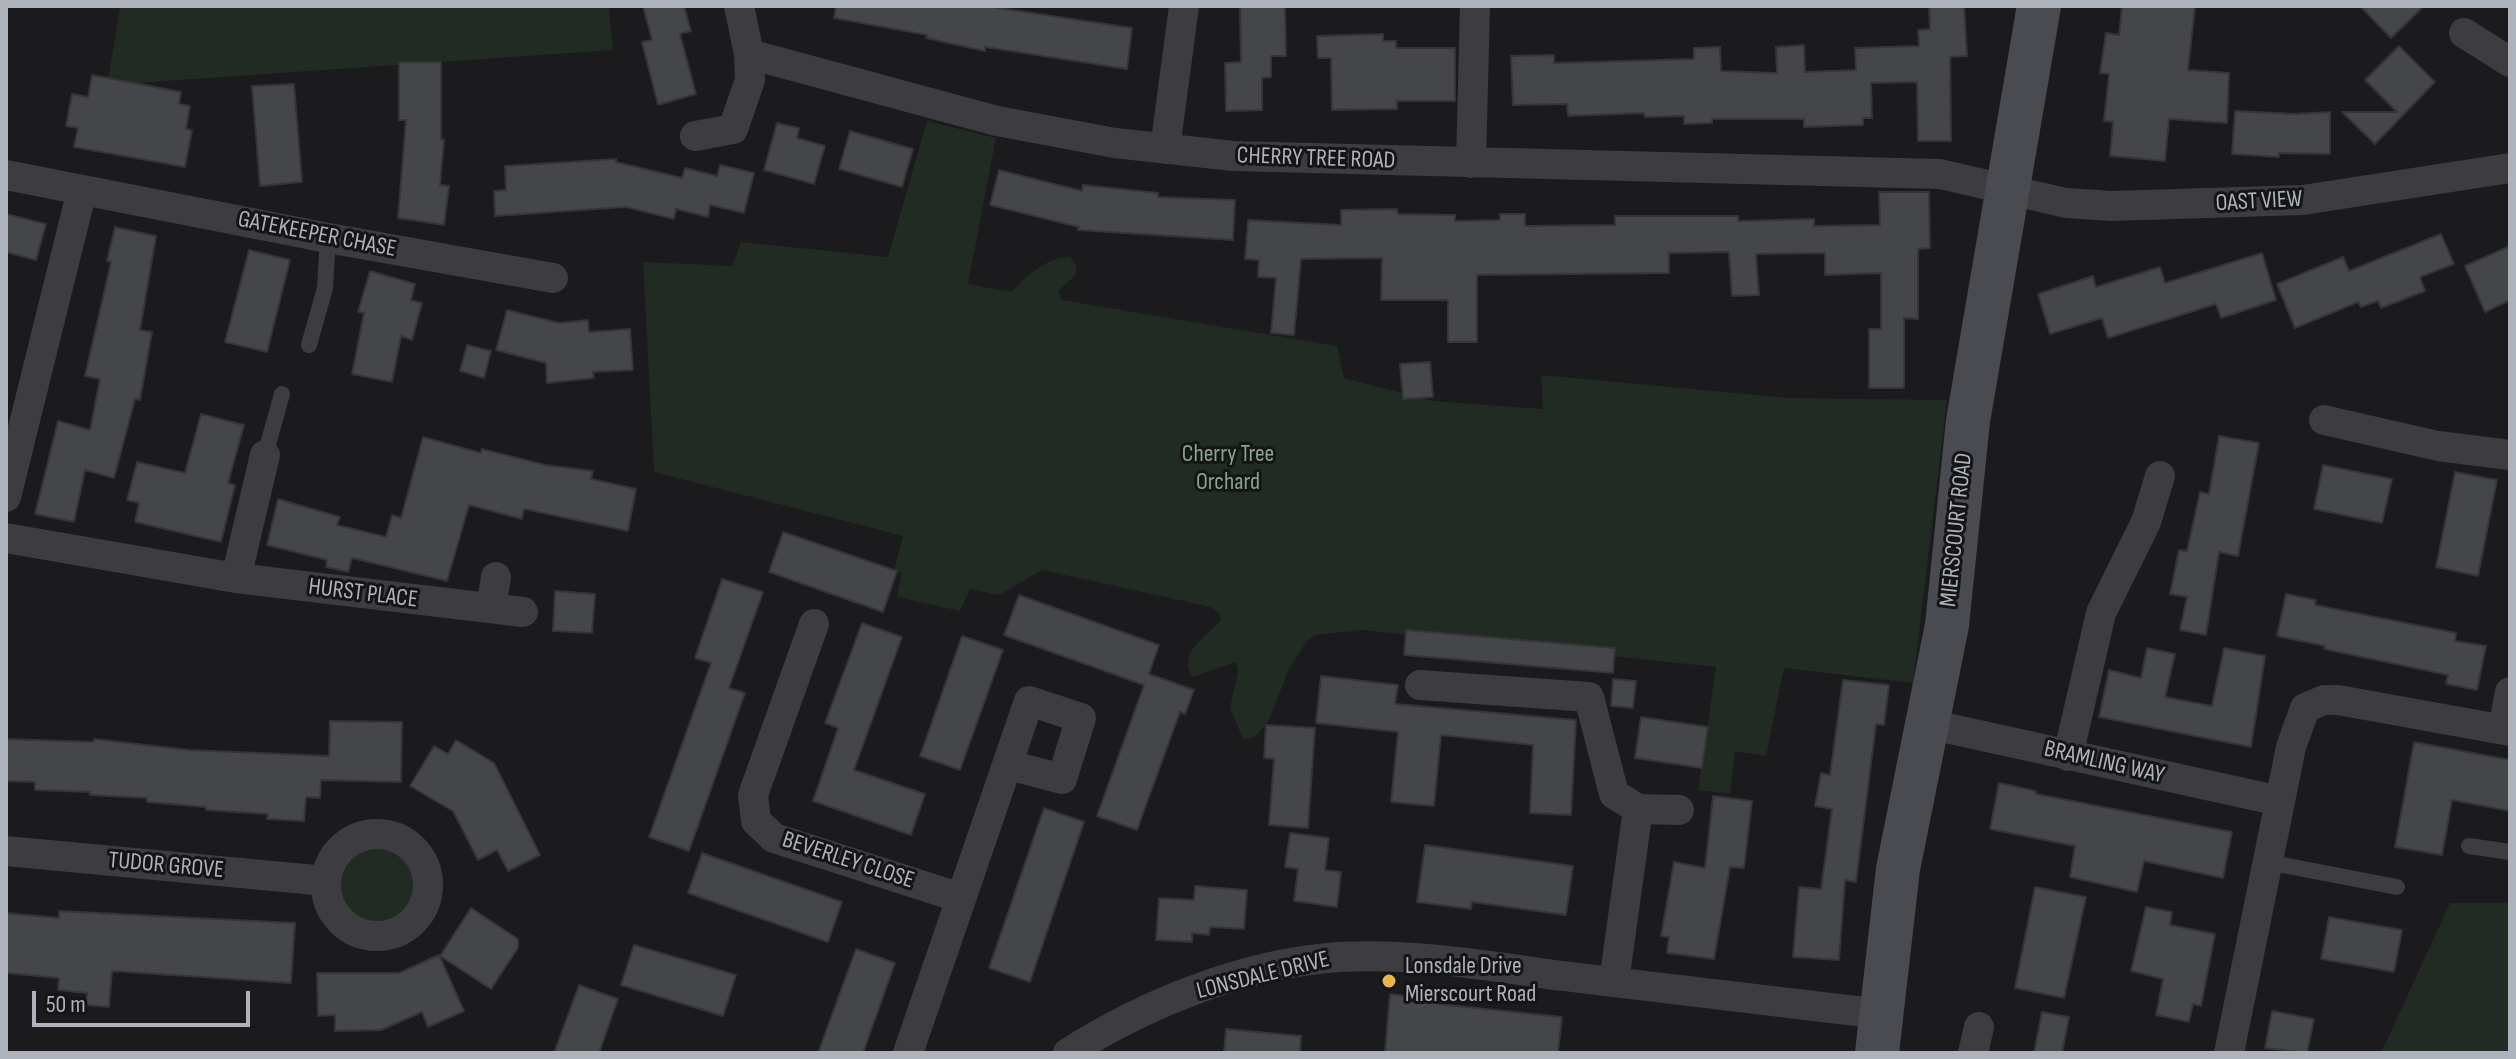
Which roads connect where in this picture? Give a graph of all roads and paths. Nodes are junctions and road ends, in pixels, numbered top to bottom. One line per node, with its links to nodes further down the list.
1 (739, 6): 6 (street)
2 (1184, 6): 9 (street)
3 (1475, 6): 10 (street)
4 (2039, 6): 13 (street, MIERSCOURT ROAD)
5 (2464, 33): 7 (street)
6 (749, 54): 8 (street); 9 (street, CHERRY TREE ROAD)
7 (2510, 62)
8 (695, 136)
9 (1165, 149): 10 (street, CHERRY TREE ROAD)
10 (1471, 163): 13 (street, CHERRY TREE ROAD)
11 (2510, 168): 13 (street, OAST VIEW)
12 (6, 175): 14 (street, GATEKEEPER CHASE)
13 (2007, 189): 32 (street, MIERSCOURT ROAD)
14 (82, 190): 15 (street, GATEKEEPER CHASE); 23 (street)
15 (328, 238): 16 (street, GATEKEEPER CHASE); 17 (lane)
16 (553, 278)
17 (309, 345)
18 (282, 394): 20 (lane)
19 (2324, 420): 21 (street)
20 (265, 455): 26 (street)
21 (2510, 455)
22 (2160, 476): 34 (street)
23 (6, 497)
24 (6, 538): 26 (street, HURST PLACE)
25 (496, 577): 27 (street)
26 (236, 578): 27 (street, HURST PLACE)
27 (491, 608): 28 (street, HURST PLACE)
28 (523, 612)
29 (814, 624): 45 (street, BEVERLEY CLOSE)
30 (1420, 685): 37 (street)
31 (2510, 692): 33 (street)
32 (1928, 724): 34 (street, BRAMLING WAY); 47 (street, MIERSCOURT ROAD)
33 (2506, 730): 36 (street)
34 (2068, 756): 36 (street, BRAMLING WAY)
35 (1009, 765): 45 (street)
36 (2280, 801): 42 (street)
37 (1638, 809): 38 (street); 46 (street)
38 (1679, 810)
39 (2469, 846): 41 (lane)
40 (6, 851): 43 (street, TUDOR GROVE)
41 (2510, 852)
42 (2267, 862): 44 (lane); 50 (street)
43 (326, 881)
44 (2397, 887)
45 (961, 898): 48 (street)
46 (1614, 982): 47 (street, LONSDALE DRIVE); 49 (street, LONSDALE DRIVE)
47 (1879, 1034)
48 (908, 1053)
49 (1068, 1053)
50 (2229, 1053)

